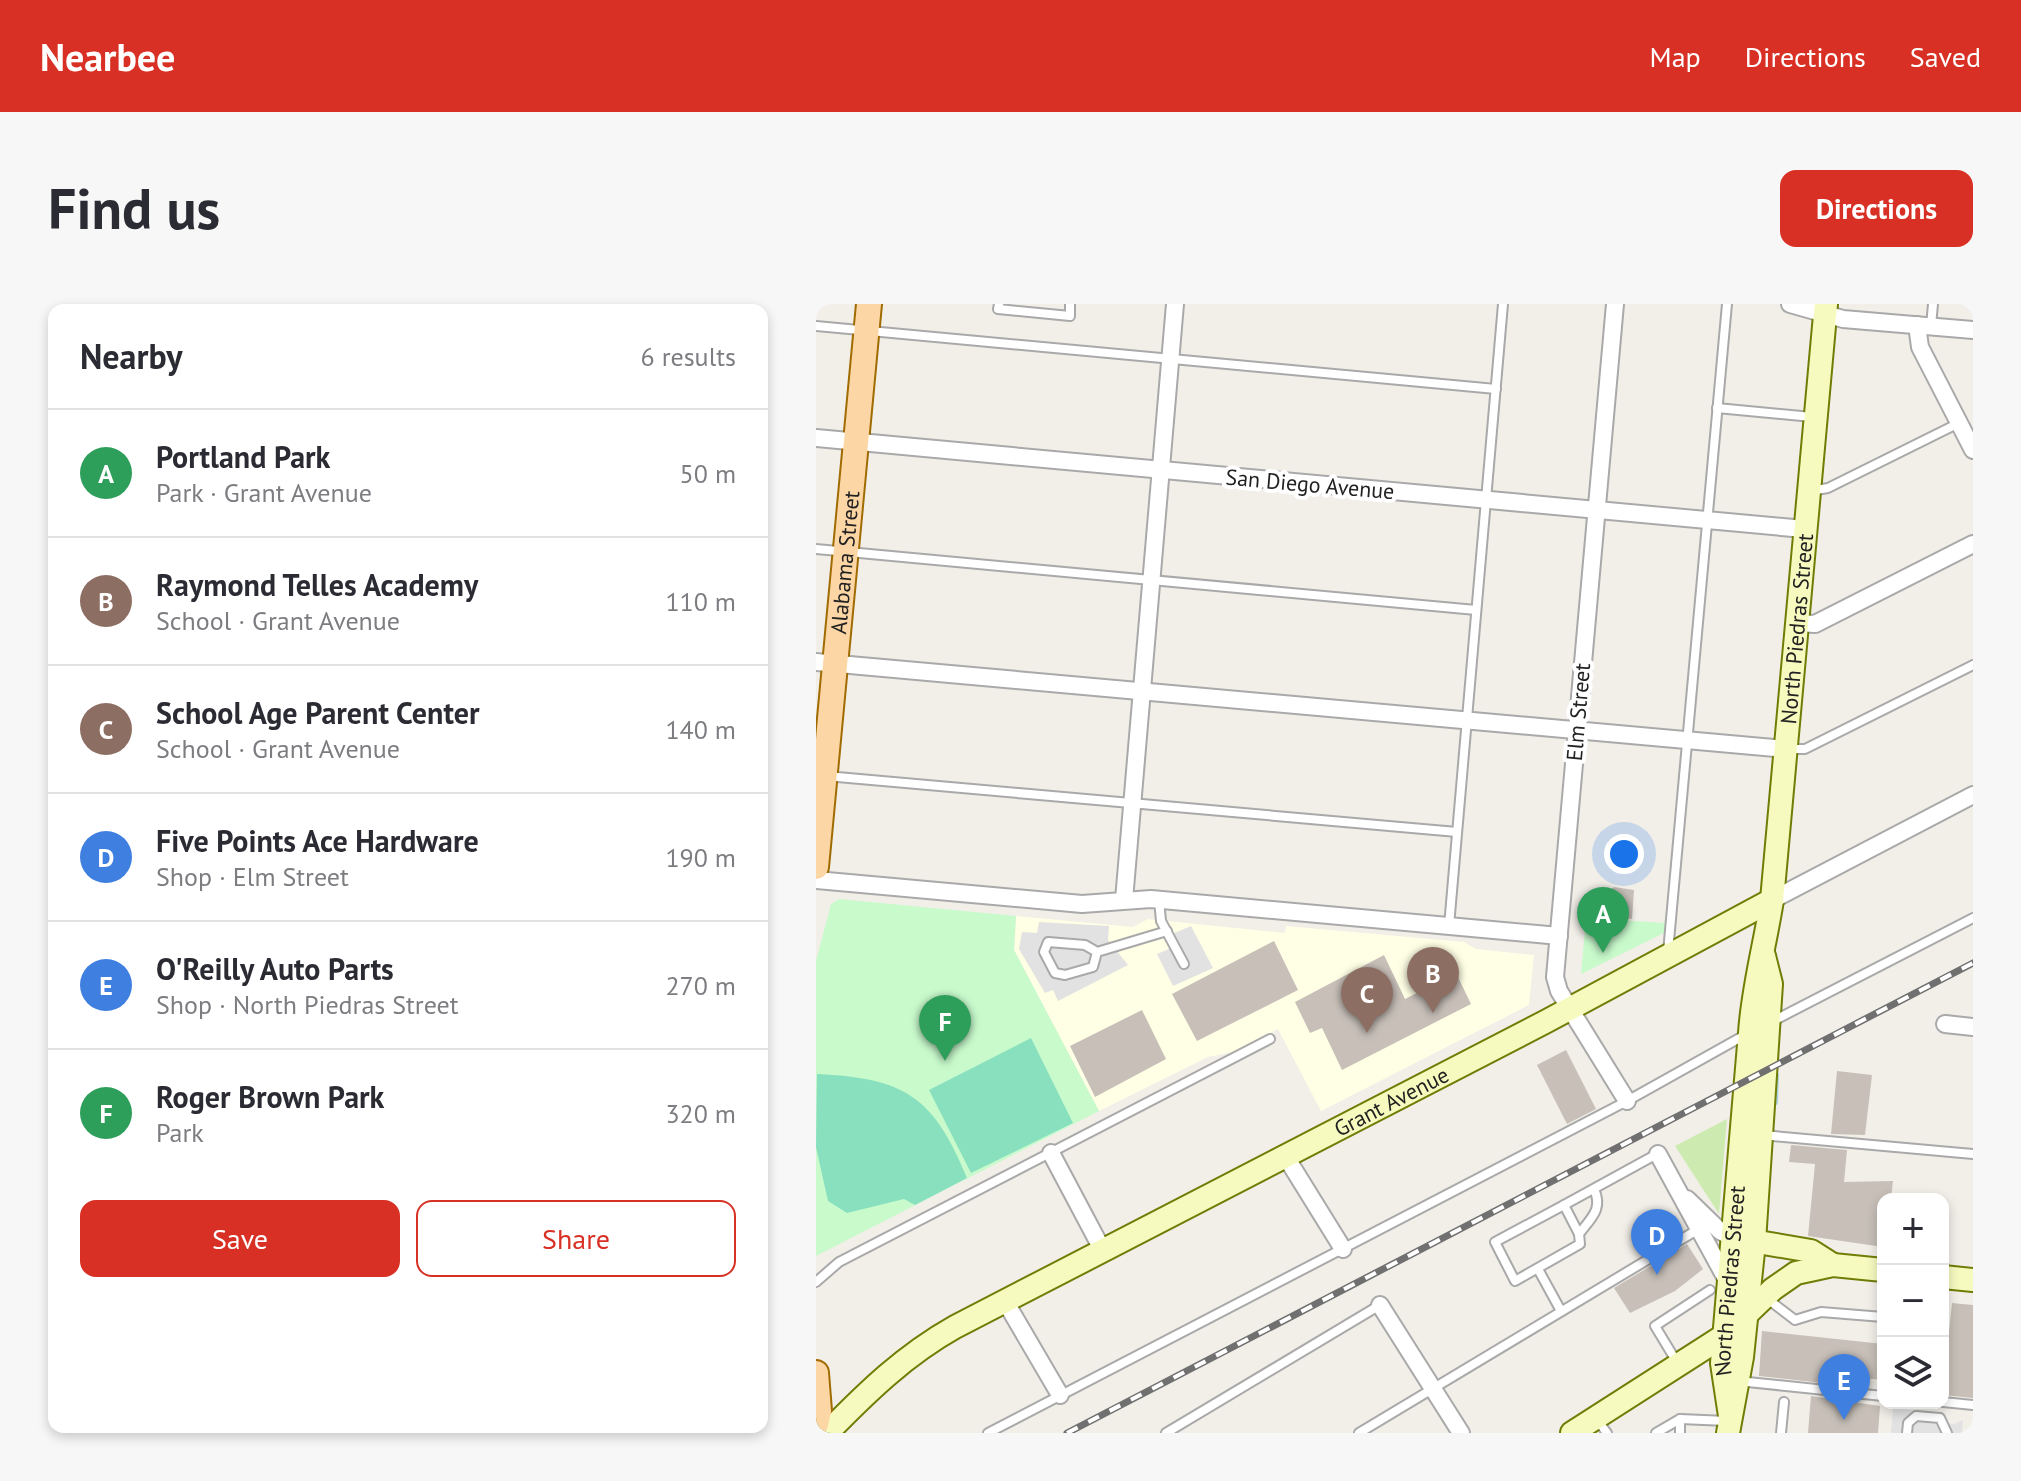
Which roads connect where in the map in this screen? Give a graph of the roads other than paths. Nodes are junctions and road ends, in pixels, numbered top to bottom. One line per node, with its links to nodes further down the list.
1 (869, 304): 15 (main road, Alabama Street)
2 (999, 304): 10 (lane)
3 (1070, 304): 10 (lane)
4 (1175, 304): 16 (street)
5 (1503, 304): 17 (lane)
6 (1615, 304): 27 (street, Elm Street)
7 (1727, 304): 18 (lane)
8 (1790, 304): 11 (street)
9 (1933, 304): 12 (lane)
10 (1032, 308)
11 (1826, 308): 12 (street); 19 (main road, North Piedras Street)
12 (1924, 325): 14 (street); 20 (street)
13 (816, 326): 15 (lane)
14 (1973, 330)
15 (866, 331): 16 (lane); 22 (main road, Alabama Street)
16 (1170, 359): 17 (lane); 24 (street)
17 (1496, 389): 26 (lane)
18 (1717, 408): 19 (lane); 28 (lane)
19 (1816, 418): 25 (main road, North Piedras Street)
20 (1959, 423): 23 (street); 25 (lane)
21 (816, 438): 22 (street, San Diego Avenue)
22 (856, 442): 24 (street, San Diego Avenue); 32 (main road, Alabama Street)
23 (1973, 450)
24 (1161, 470): 26 (street, San Diego Avenue); 33 (street)
25 (1809, 491): 29 (main road, North Piedras Street)
26 (1486, 500): 27 (street, San Diego Avenue); 34 (lane)
27 (1597, 510): 28 (street, San Diego Avenue); 40 (street, Elm Street)
28 (1707, 520): 29 (street, San Diego Avenue); 41 (lane)
29 (1804, 529): 35 (main road, North Piedras Street)
30 (1973, 544): 35 (street)
31 (816, 549): 32 (lane)
32 (846, 552): 33 (lane); 36 (main road, Alabama Street)
33 (1151, 580): 34 (lane); 38 (street)
34 (1476, 610): 39 (lane)
35 (1795, 623): 42 (main road, North Piedras Street)
36 (826, 663): 38 (street); 43 (main road, Alabama Street)
37 (1973, 665): 42 (lane)
38 (1142, 692): 39 (street); 45 (street)
39 (1466, 721): 40 (street); 46 (lane)
40 (1577, 731): 41 (street); 55 (street, Elm Street)
41 (1687, 741): 42 (street); 57 (lane)
42 (1785, 749): 51 (main road, North Piedras Street)
43 (826, 776): 45 (lane); 47 (main road, Alabama Street)
44 (1973, 795): 51 (street, Grant Avenue)
45 (1132, 803): 46 (lane); 49 (street)
46 (1457, 832): 53 (lane)
47 (816, 867)
48 (816, 880): 49 (street)
49 (1124, 900): 50 (street)
50 (1159, 900): 53 (street); 54 (lane)
51 (1772, 900): 57 (main road, Grant Avenue); 62 (main road, North Piedras Street)
52 (1973, 918): 62 (lane)
53 (1449, 926): 55 (street)
54 (1167, 931): 56 (lane); 58 (lane)
55 (1559, 936): 59 (street, Elm Street)
56 (1097, 952): 56 (lane)
57 (1668, 956): 59 (main road, Grant Avenue)
58 (1184, 964)
59 (1571, 1009): 64 (street, Elm Street); 69 (main road, Grant Avenue)
60 (1945, 1024): 61 (street)
61 (1973, 1027)
62 (1758, 1028): 64 (lane); 65 (main road, North Piedras Street); 75 (main road, North Piedras Street)
63 (1270, 1039): 66 (lane)
64 (1627, 1101): 76 (lane)
65 (1761, 1135): 68 (lane); 75 (main road, North Piedras Street)
66 (1051, 1153): 77 (street); 83 (lane)
67 (1658, 1154): 70 (lane); 71 (street)
68 (1973, 1154)
69 (1286, 1157): 76 (street); 77 (main road, Grant Avenue)
70 (1594, 1189): 72 (lane); 74 (lane)
71 (1680, 1192): 73 (street); 75 (street)
72 (1564, 1205): 74 (lane); 79 (lane)
73 (1697, 1230): 84 (street); 88 (lane)
74 (1579, 1234): 79 (lane)
75 (1744, 1240): 78 (main road); 84 (main road, North Piedras Street); 89 (main road, North Piedras Street)
76 (1343, 1249): 96 (lane)
77 (1103, 1251): 86 (main road, Grant Avenue)
78 (1833, 1265): 80 (main road); 85 (main road)
79 (1538, 1269): 88 (lane)
80 (1877, 1269)
81 (1949, 1278): 82 (main road)
82 (1973, 1280)
83 (816, 1282)
84 (1720, 1287): 91 (main road, North Piedras Street); 92 (lane)
85 (1765, 1297): 89 (main road); 90 (lane)
86 (1005, 1301): 96 (street); 105 (main road, Grant Avenue)
87 (1380, 1305): 95 (street); 107 (lane)
88 (1561, 1311): 95 (lane)
89 (1746, 1314): 91 (main road); 94 (main road, North Piedras Street)
90 (1877, 1317)
91 (1725, 1335): 92 (main road); 102 (main road, North Piedras Street)
92 (1678, 1365): 104 (main road)
93 (816, 1373): 103 (main road)
94 (1737, 1381): 97 (lane); 102 (main road, North Piedras Street)
95 (1433, 1388): 108 (lane); 109 (street)
96 (1060, 1395): 106 (lane)
97 (1877, 1395)
98 (1784, 1402): 113 (lane)
99 (1949, 1403): 100 (lane)
100 (1973, 1405)
101 (1680, 1419): 102 (lane); 111 (lane); 112 (lane)
102 (1729, 1423)
103 (816, 1424)
104 (1601, 1425): 110 (main road)
105 (827, 1433)
106 (988, 1433)
107 (1166, 1433)
108 (1359, 1433)
109 (1461, 1433)
110 (1572, 1433)
111 (1656, 1433)
112 (1680, 1433)
113 (1781, 1433)
114 (1907, 1433): 115 (lane)
115 (1947, 1433)

